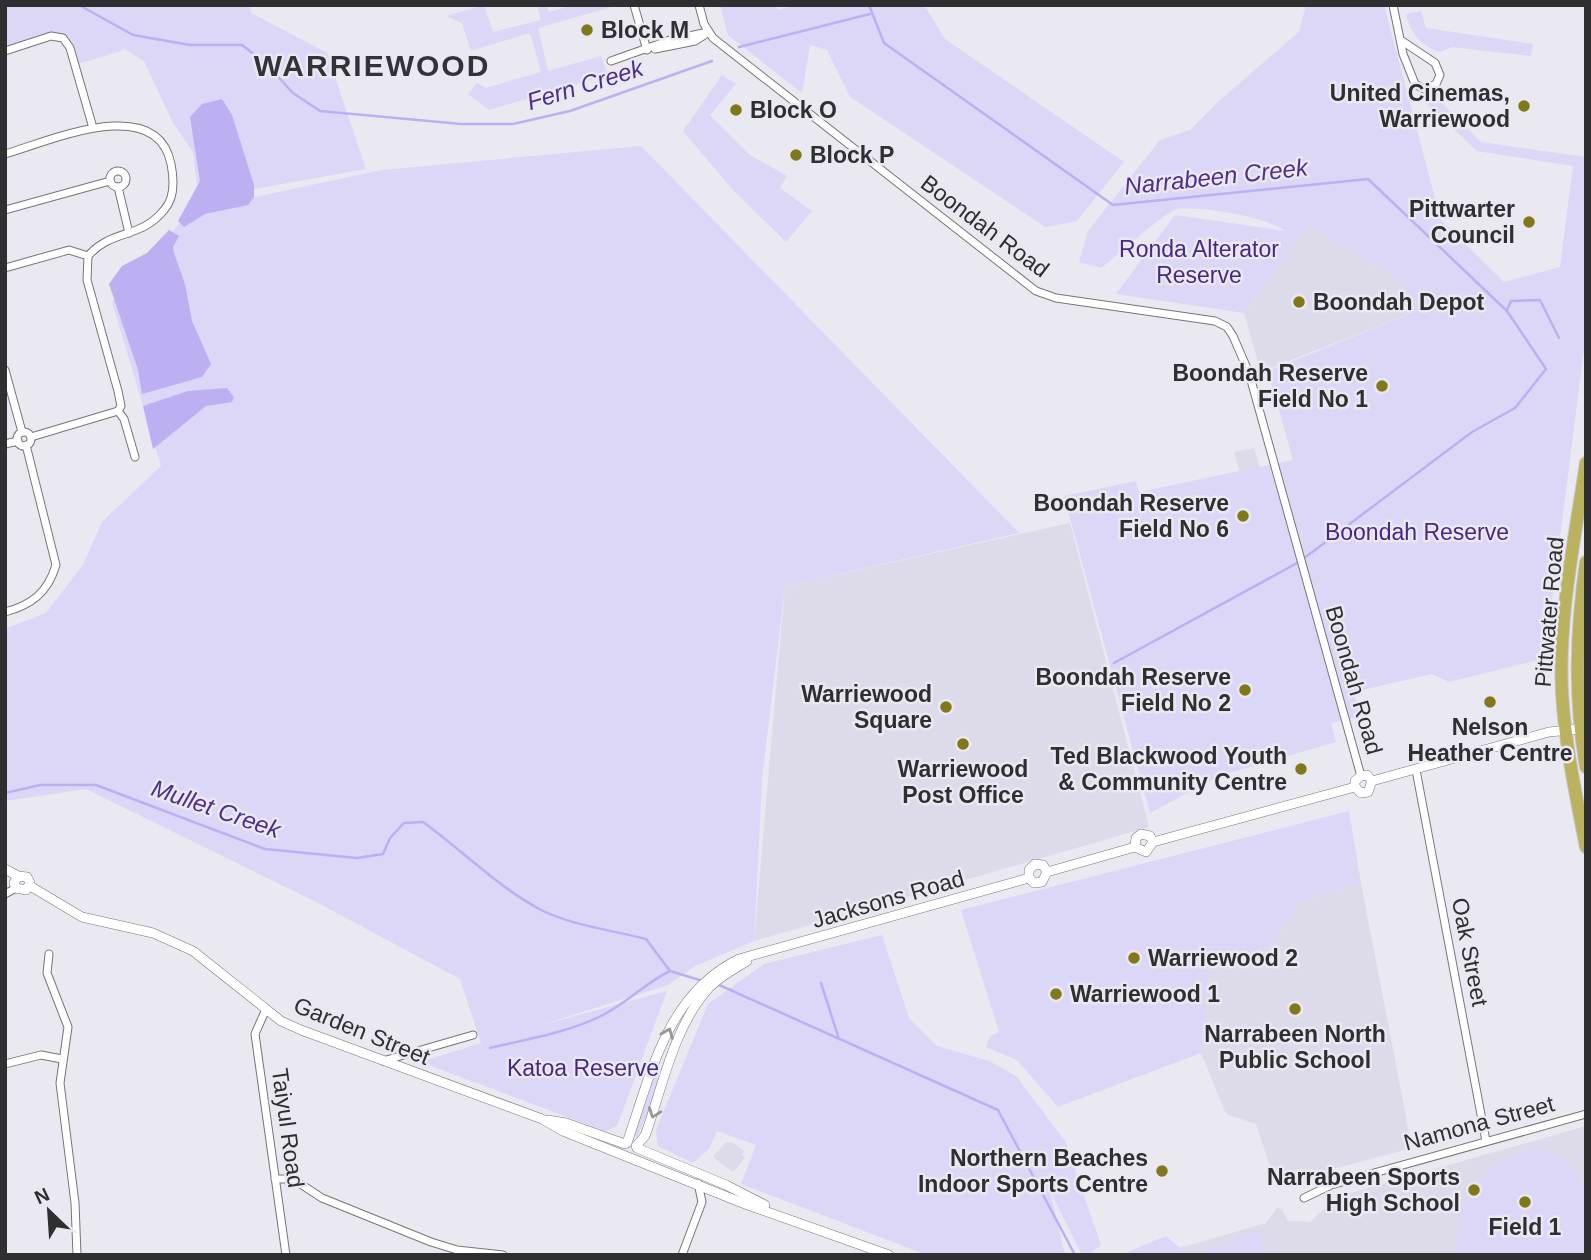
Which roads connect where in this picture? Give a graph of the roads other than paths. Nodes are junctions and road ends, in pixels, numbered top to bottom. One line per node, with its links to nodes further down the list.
1 (634, 5): 6 (street)
2 (699, 5): 4 (street)
3 (1392, 5): 5 (street)
4 (708, 33): 6 (street); 32 (street, Boondah Road)
5 (1402, 41): 5 (street)
6 (647, 50): 8 (street)
7 (5, 51): 9 (street)
8 (611, 61)
9 (93, 128): 10 (street); 14 (street)
10 (5, 154)
11 (110, 181): 12 (street); 12 (street); 13 (street)
12 (118, 187): 14 (street)
13 (5, 210)
14 (129, 233): 15 (street)
15 (88, 256): 16 (street); 18 (street)
16 (5, 268)
17 (5, 370): 19 (street)
18 (118, 411): 20 (street); 24 (street)
19 (22, 432): 20 (street); 21 (street)
20 (31, 437): 23 (street)
21 (18, 441): 22 (street); 23 (street)
22 (5, 444)
23 (26, 445): 27 (street)
24 (135, 457)
25 (1586, 463): 29 (highway, Pittwater Road)
26 (1586, 562): 28 (highway, Pittwater Road)
27 (5, 612)
28 (1579, 729): 29 (street); 30 (highway, Pittwater Road)
29 (1565, 730): 31 (street); 35 (highway, Pittwater Road)
30 (1586, 767)
31 (1416, 770): 33 (street); 51 (street, Oak Street)
32 (1360, 775): 33 (street); 34 (street)
33 (1372, 781): 34 (street)
34 (1355, 787): 37 (street)
35 (1586, 846)
36 (5, 869): 38 (street)
37 (1047, 872): 39 (street); 39 (street)
38 (18, 876): 40 (street); 41 (street)
39 (1029, 878): 44 (street, Jacksons Road)
40 (30, 886): 41 (street); 45 (street, Garden Street)
41 (16, 888): 42 (street)
42 (5, 894)
43 (49, 954): 47 (street)
44 (722, 972): 52 (street, Jacksons Road, one-way to 52); 52 (street, Jacksons Road, one-way to 44)
45 (266, 1009): 48 (street, Garden Street); 53 (street, Taiyul Road)
46 (473, 1035): 48 (street)
47 (62, 1059): 49 (street); 59 (street)
48 (382, 1061): 52 (street, Garden Street)
49 (5, 1063)
50 (1586, 1114): 51 (street, Namona Street)
51 (1486, 1141): 56 (street, Namona Street)
52 (633, 1149): 54 (street, Garden Street); 58 (street, Garden Street)
53 (275, 1179): 60 (street, Taiyul Road); 61 (street)
54 (698, 1183): 55 (street, Garden Street); 57 (street)
55 (719, 1191): 57 (street); 58 (street, Garden Street)
56 (1304, 1198)
57 (702, 1202): 62 (street)
58 (785, 1216): 63 (street, Garden Street)
59 (76, 1255)
60 (286, 1255)
61 (503, 1255)
62 (682, 1255)
63 (889, 1255)

